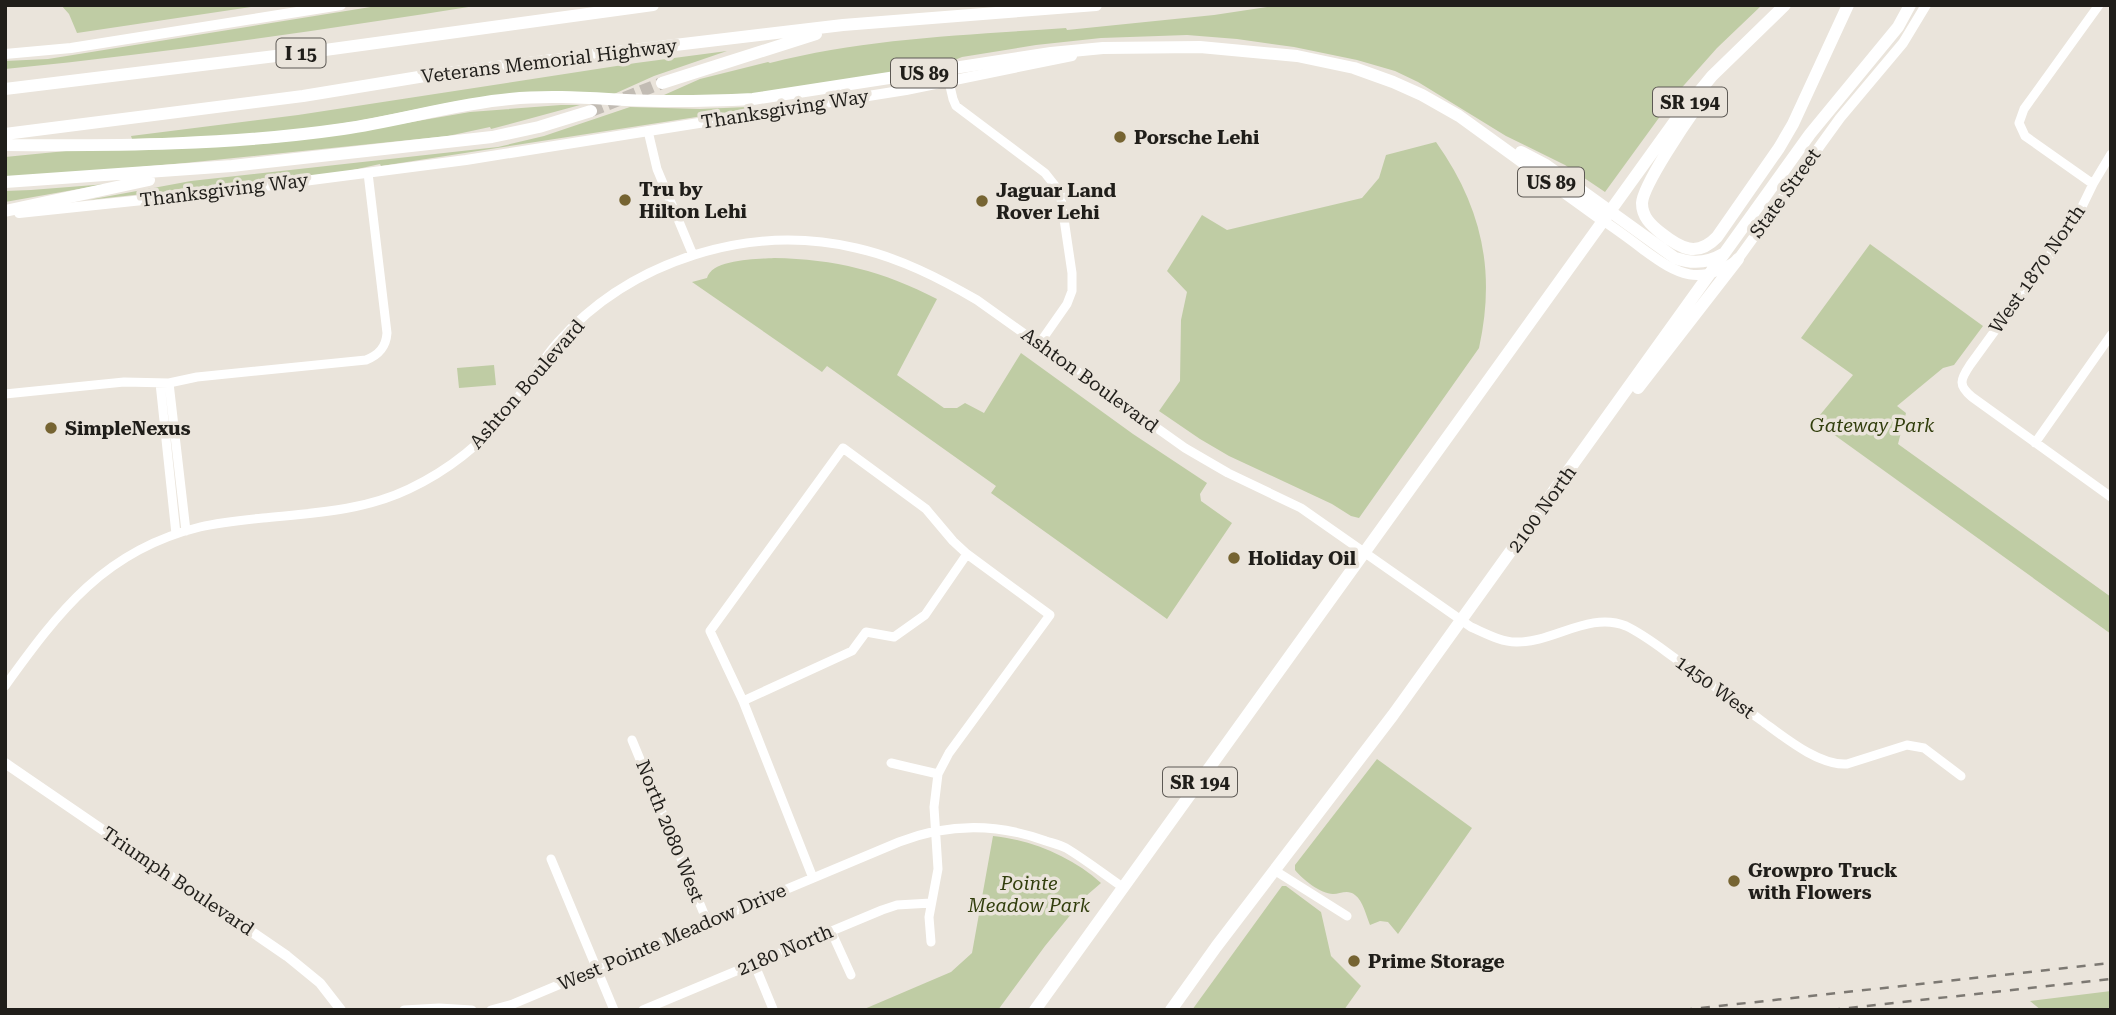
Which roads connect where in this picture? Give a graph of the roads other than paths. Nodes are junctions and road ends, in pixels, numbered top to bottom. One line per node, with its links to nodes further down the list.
1 (341, 5): 12 (main road)
2 (653, 5): 9 (highway, Veterans Memorial Highway / I 15)
3 (1096, 5): 10 (highway, Veterans Memorial Highway / I 15)
4 (1848, 5): 17 (highway)
5 (1910, 5): 28 (highway, 2100 North)
6 (1926, 5): 28 (main road, State Street)
7 (2099, 5): 25 (street)
8 (1784, 7): 17 (highway); 27 (highway, SR 194)
9 (602, 8): 15 (highway, Veterans Memorial Highway / I 15)
10 (843, 25): 14 (highway); 19 (highway, Veterans Memorial Highway / I 15)
11 (1134, 46): 13 (main road, Thanksgiving Way); 20 (highway, US 89); 27 (highway, Thanksgiving Way / US 89)
12 (5, 54)
13 (949, 82): 18 (main road, Thanksgiving Way); 32 (street)
14 (662, 83)
15 (5, 89)
16 (592, 111): 22 (highway)
17 (1793, 124): 28 (highway)
18 (648, 131): 23 (main road, Thanksgiving Way); 29 (street)
19 (5, 134)
20 (5, 145)
21 (2111, 154): 25 (street, West 1870 North)
22 (232, 166): 24 (highway); 26 (highway)
23 (368, 173): 26 (main road, Thanksgiving Way); 33 (street)
24 (5, 182)
25 (2093, 184): 35 (street, West 1870 North)
26 (5, 213)
27 (1607, 216): 28 (highway, Thanksgiving Way); 30 (main road); 40 (highway, SR 194)
28 (1734, 249): 30 (highway, 2100 North); 36 (highway)
29 (693, 255): 32 (street, Ashton Boulevard); 38 (street, Ashton Boulevard)
30 (1711, 273): 36 (highway, 2100 North)
31 (2111, 335): 35 (street)
32 (1040, 344): 40 (street, Ashton Boulevard)
33 (165, 383): 34 (street); 38 (street); 39 (street)
34 (5, 394)
35 (2035, 443): 37 (street)
36 (1587, 446): 42 (highway, 2100 North)
37 (2111, 497)
38 (186, 531): 39 (street, Ashton Boulevard)
39 (176, 534): 43 (street, Ashton Boulevard)
40 (1365, 553): 42 (street, Ashton Boulevard); 54 (highway, SR 194)
41 (967, 554): 44 (street); 44 (street); 48 (street)
42 (1461, 621): 49 (street, 1450 West); 52 (highway, 2100 North)
43 (5, 686)
44 (743, 701): 53 (street)
45 (632, 740): 57 (street, North 2080 West)
46 (5, 763): 64 (main road, Triumph Boulevard)
47 (891, 763): 48 (street)
48 (938, 774): 50 (street)
49 (1961, 775)
50 (935, 831): 53 (street, West Pointe Meadow Drive); 54 (street, West Pointe Meadow Drive); 55 (street)
51 (551, 859): 61 (street)
52 (1274, 870): 56 (street); 71 (highway, 2100 North)
53 (813, 878): 57 (street, West Pointe Meadow Drive)
54 (1124, 888): 70 (highway, SR 194)
55 (931, 903): 58 (street, 2180 North); 59 (street)
56 (1347, 916)
57 (707, 922): 61 (street, West Pointe Meadow Drive)
58 (831, 931): 60 (street, 2180 North); 62 (street)
59 (931, 942)
60 (754, 963): 63 (street); 69 (street, 2180 North)
61 (596, 968): 67 (street, West Pointe Meadow Drive); 68 (street)
62 (851, 975)
63 (773, 1009)
64 (341, 1010)
65 (404, 1010): 66 (street)
66 (472, 1010)
67 (491, 1010)
68 (614, 1010)
69 (643, 1010)
70 (1035, 1010)
71 (1171, 1010)

